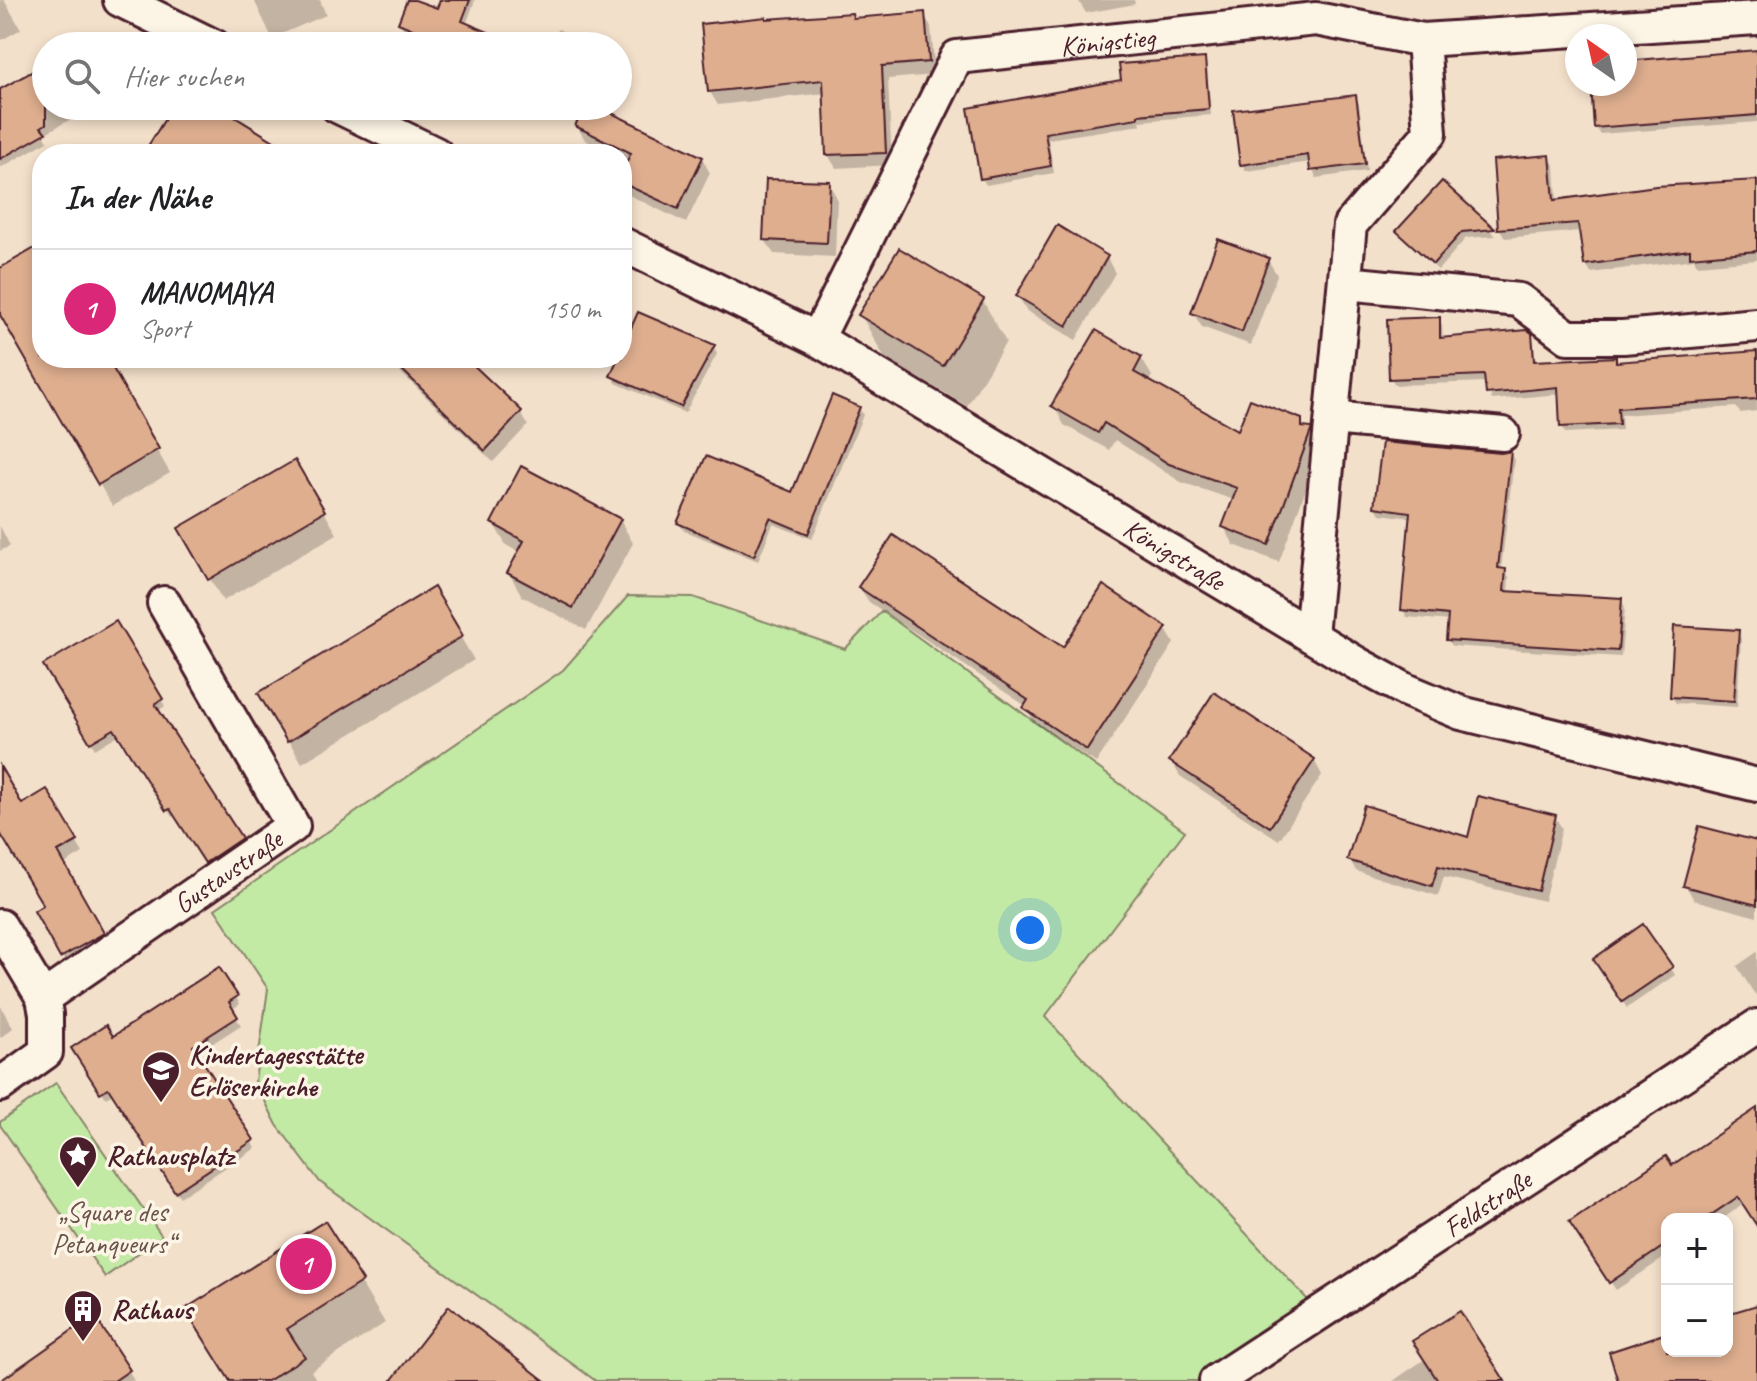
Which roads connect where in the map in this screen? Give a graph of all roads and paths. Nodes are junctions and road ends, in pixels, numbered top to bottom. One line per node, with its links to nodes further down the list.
1 (120, 0): 3 (street)
2 (1757, 18): 4 (street)
3 (185, 32)
4 (1423, 40): 8 (street); 10 (street, Königstieg)
5 (366, 120): 6 (street)
6 (415, 144)
7 (632, 249): 10 (street, Königstraße)
8 (1346, 283): 9 (street); 11 (street)
9 (1757, 325)
10 (817, 339): 14 (street, Königstraße)
11 (1332, 418): 12 (street); 14 (street)
12 (1503, 434)
13 (164, 603): 17 (street, Gustavstraße)
14 (1311, 635): 15 (street, Königstraße)
15 (1757, 785)
16 (0, 926): 17 (street)
17 (43, 998): 19 (street)
18 (1757, 1026): 20 (street, Feldstraße)
19 (0, 1085)
20 (1216, 1381)

